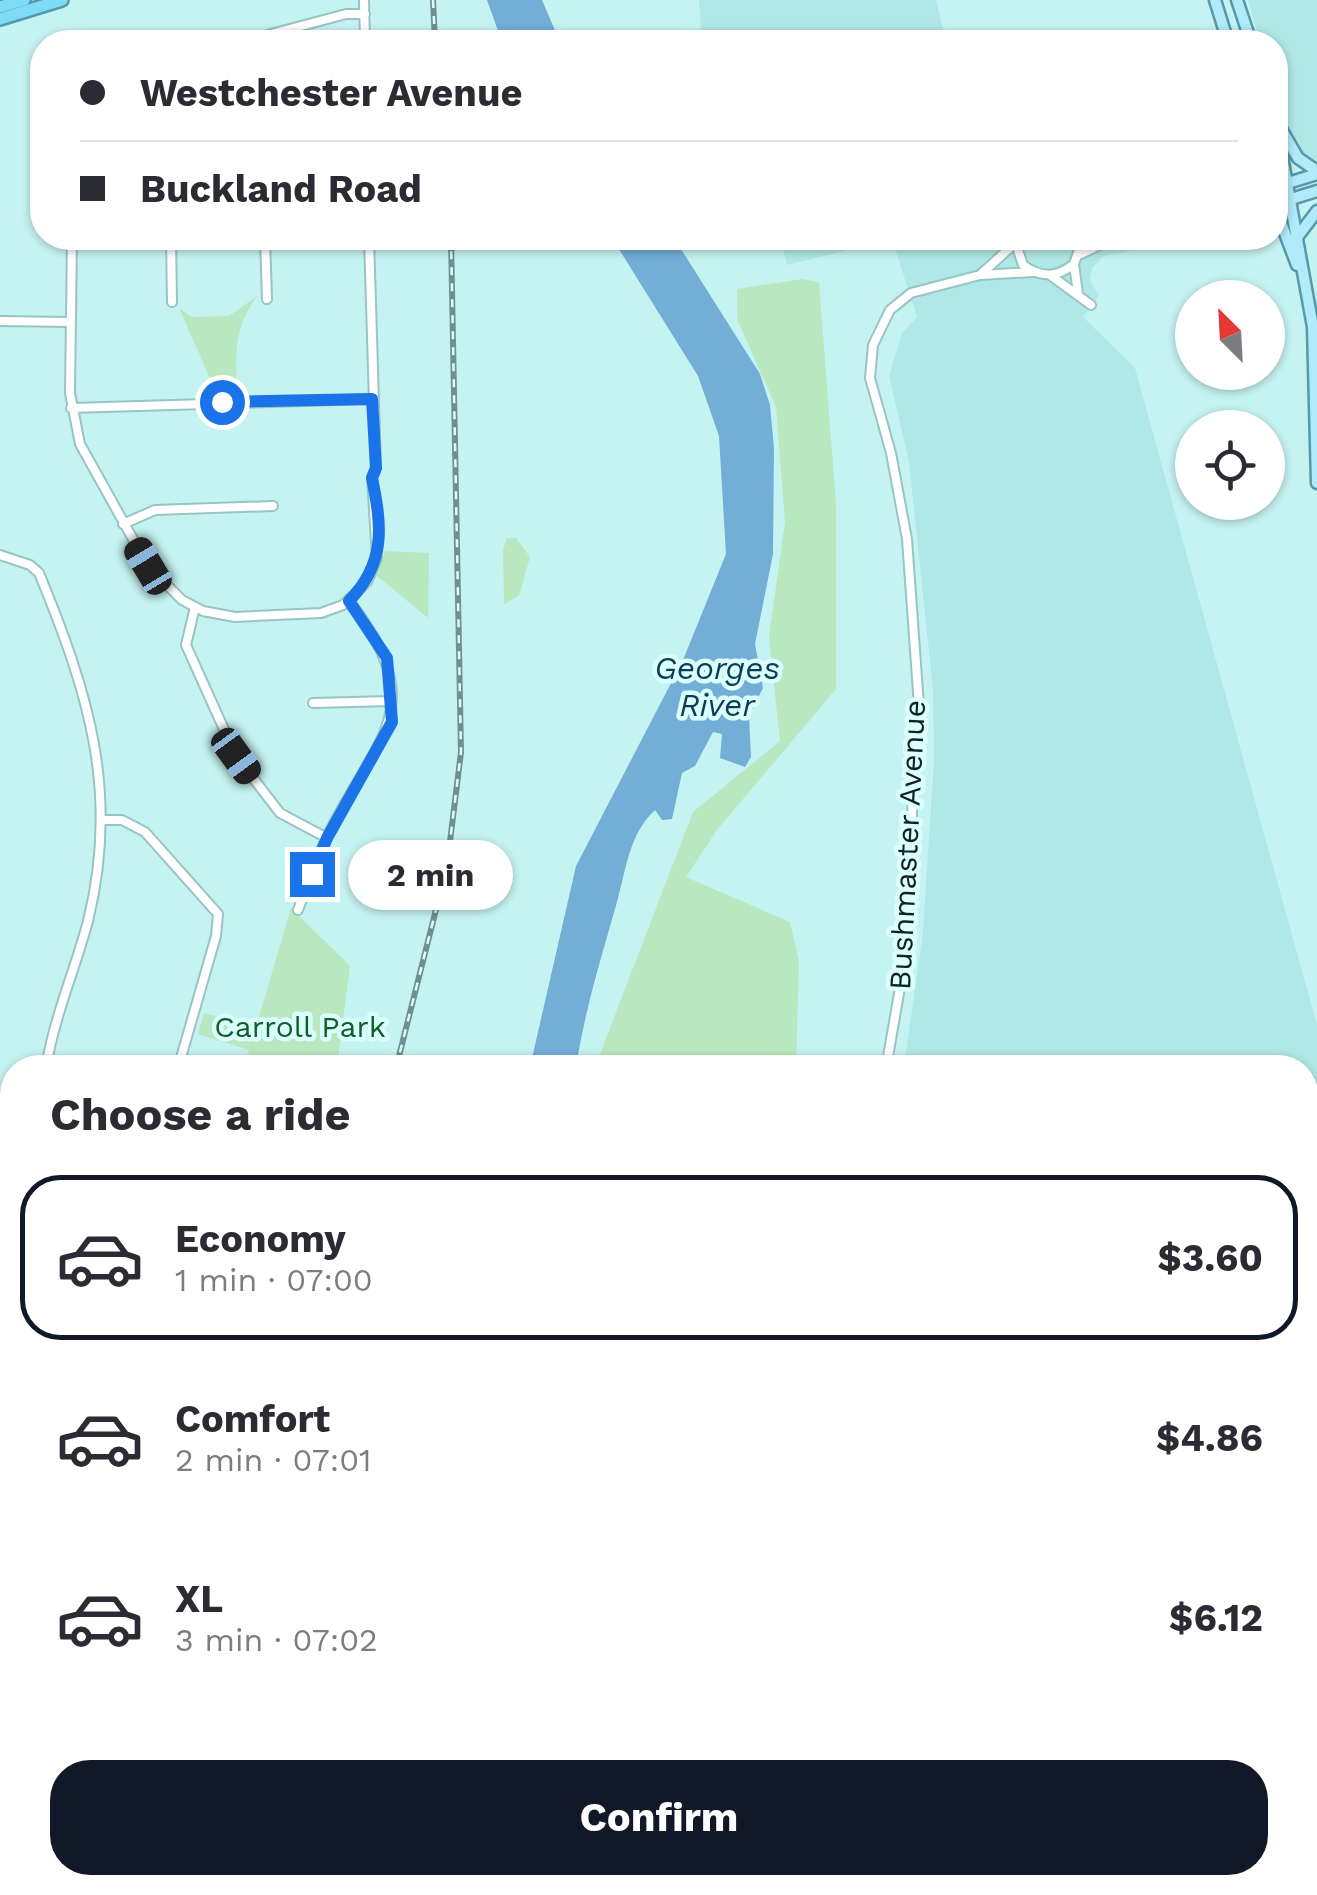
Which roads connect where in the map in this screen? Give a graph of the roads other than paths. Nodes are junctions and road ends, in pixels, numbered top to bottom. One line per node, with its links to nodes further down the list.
1 (24, 0): 6 (highway)
2 (62, 0): 8 (highway)
3 (366, 0): 7 (street)
4 (1216, 0): 11 (main road)
5 (1237, 0): 12 (main road)
6 (0, 7)
7 (365, 14): 9 (street); 10 (street)
8 (0, 19)
9 (286, 30)
10 (365, 30)
11 (1224, 30)
12 (1247, 30)
13 (1288, 140): 14 (main road)
14 (1317, 172): 15 (main road)
15 (1288, 183): 17 (main road)
16 (1317, 191): 17 (main road)
17 (1291, 200): 18 (main road); 20 (main road)
18 (1288, 201)
19 (1317, 211): 20 (main road)
20 (1298, 236): 35 (main road)
21 (1288, 240): 35 (main road)
22 (72, 250): 41 (street)
23 (171, 250): 38 (street)
24 (265, 250): 37 (street)
25 (370, 250): 42 (street)
26 (1005, 250): 33 (street)
27 (1016, 250): 32 (street)
28 (1080, 250): 30 (street)
29 (1089, 250): 30 (street)
30 (1080, 254): 31 (street)
31 (1074, 264): 34 (street); 36 (street)
32 (1032, 272): 33 (street, Bushmaster Avenue); 34 (street, Bushmaster Avenue)
33 (980, 275): 57 (street, Bushmaster Avenue)
34 (1050, 275): 36 (street)
35 (1305, 285): 44 (main road)
36 (1078, 294): 39 (street)
37 (267, 299)
38 (172, 302)
39 (1091, 305)
40 (0, 321): 41 (street)
41 (70, 322): 43 (street)
42 (372, 399): 43 (street); 48 (street)
43 (71, 408): 46 (street)
44 (1317, 483)
45 (273, 506): 46 (street)
46 (123, 524): 49 (street)
47 (0, 555): 52 (street)
48 (349, 601): 49 (street); 50 (street)
49 (195, 607): 53 (street)
50 (391, 701): 51 (street); 53 (street)
51 (313, 704)
52 (101, 820): 55 (street); 56 (street)
53 (327, 838): 54 (street)
54 (298, 910)
55 (50, 1055)
56 (182, 1055)
57 (888, 1055)

